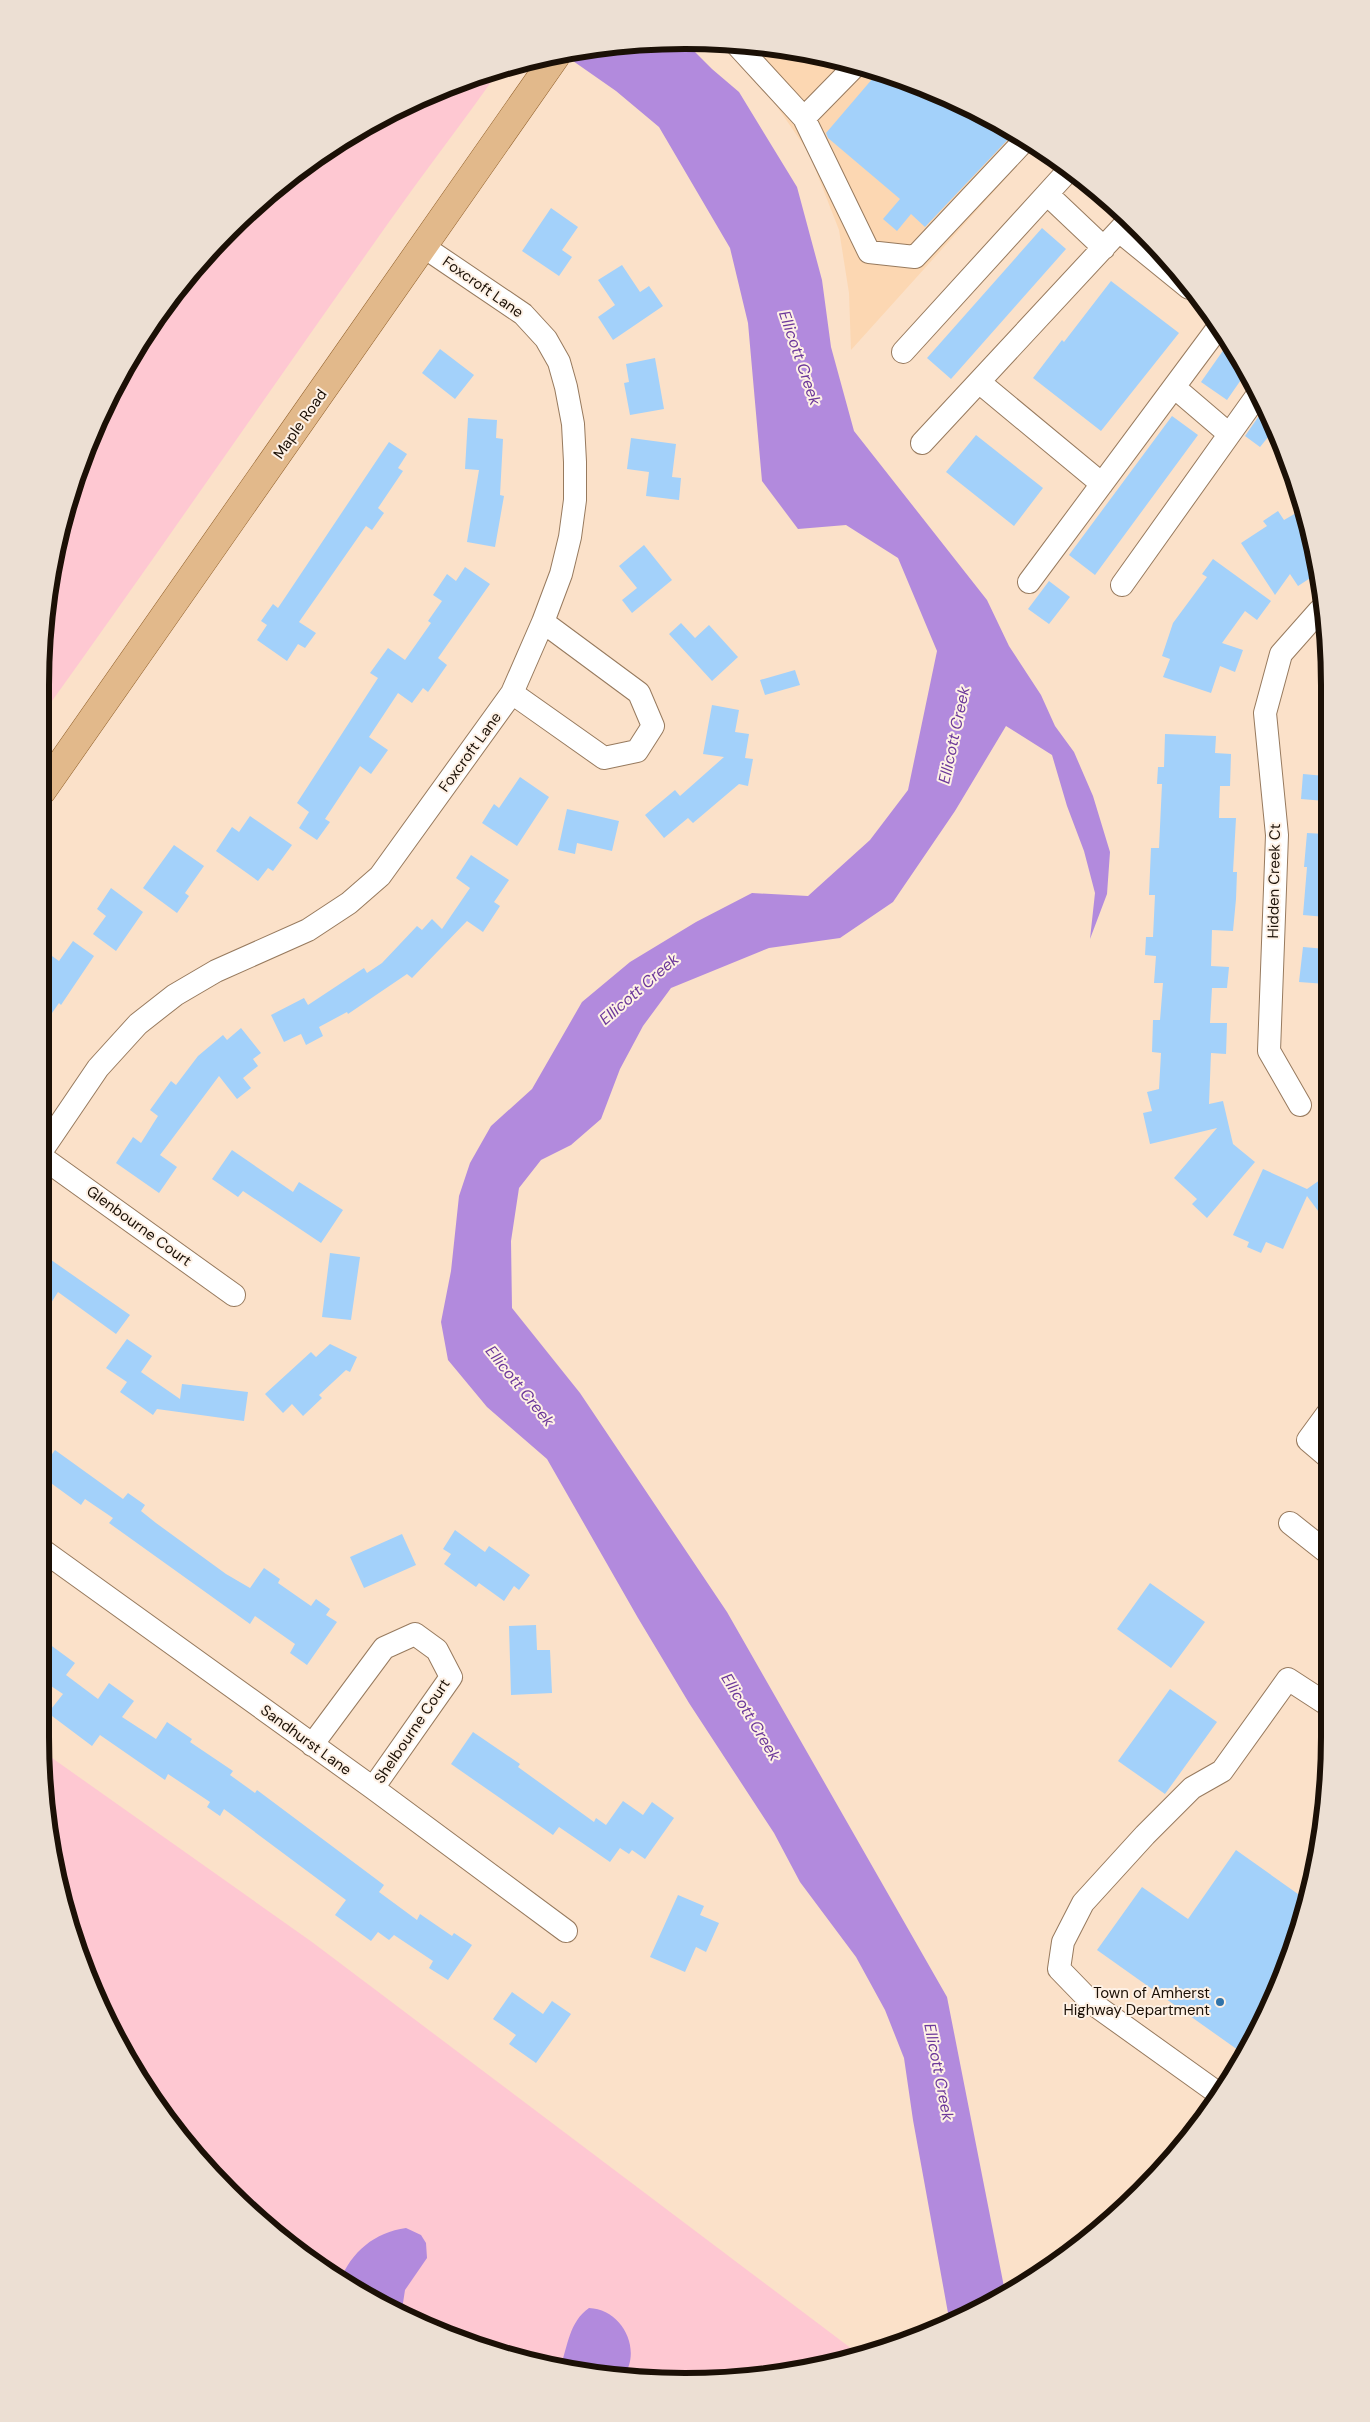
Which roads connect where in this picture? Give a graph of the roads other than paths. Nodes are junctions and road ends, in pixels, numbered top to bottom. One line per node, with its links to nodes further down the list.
1 (743, 52): 4 (street)
2 (551, 64): 9 (main road, Maple Road)
3 (851, 70): 4 (street)
4 (804, 118): 5 (street)
5 (1020, 145)
6 (1065, 175): 7 (street)
7 (1047, 194): 10 (street); 13 (street)
8 (1124, 226): 10 (street); 11 (street)
9 (424, 247): 23 (street, Foxcroft Lane); 25 (main road, Maple Road)
10 (1104, 248): 14 (street)
11 (1148, 249)
12 (1214, 333): 15 (street)
13 (903, 352)
14 (979, 382): 18 (street); 19 (street)
15 (1174, 387): 17 (street); 19 (street)
16 (1254, 400): 17 (street)
17 (1229, 434): 21 (street)
18 (922, 443)
19 (1102, 484): 20 (street)
20 (1029, 582)
21 (1122, 585)
22 (1317, 613): 26 (street, Hidden Creek Ct)
23 (543, 622): 24 (street, Foxcroft Lane); 24 (street)
24 (512, 693): 27 (street, Foxcroft Lane)
25 (49, 781)
26 (1300, 1105)
27 (49, 1140)
28 (49, 1162): 29 (street, Glenbourne Court)
29 (234, 1295)
30 (1321, 1422): 31 (street)
31 (1321, 1450)
32 (1290, 1523): 33 (street)
33 (1321, 1547)
34 (49, 1555): 36 (street, Sandhurst Lane)
35 (1321, 1701): 39 (street)
36 (312, 1745): 37 (street, Sandhurst Lane); 37 (street, Shelbourne Court)
37 (373, 1788): 38 (street, Sandhurst Lane)
38 (566, 1931)
39 (1214, 2090)

